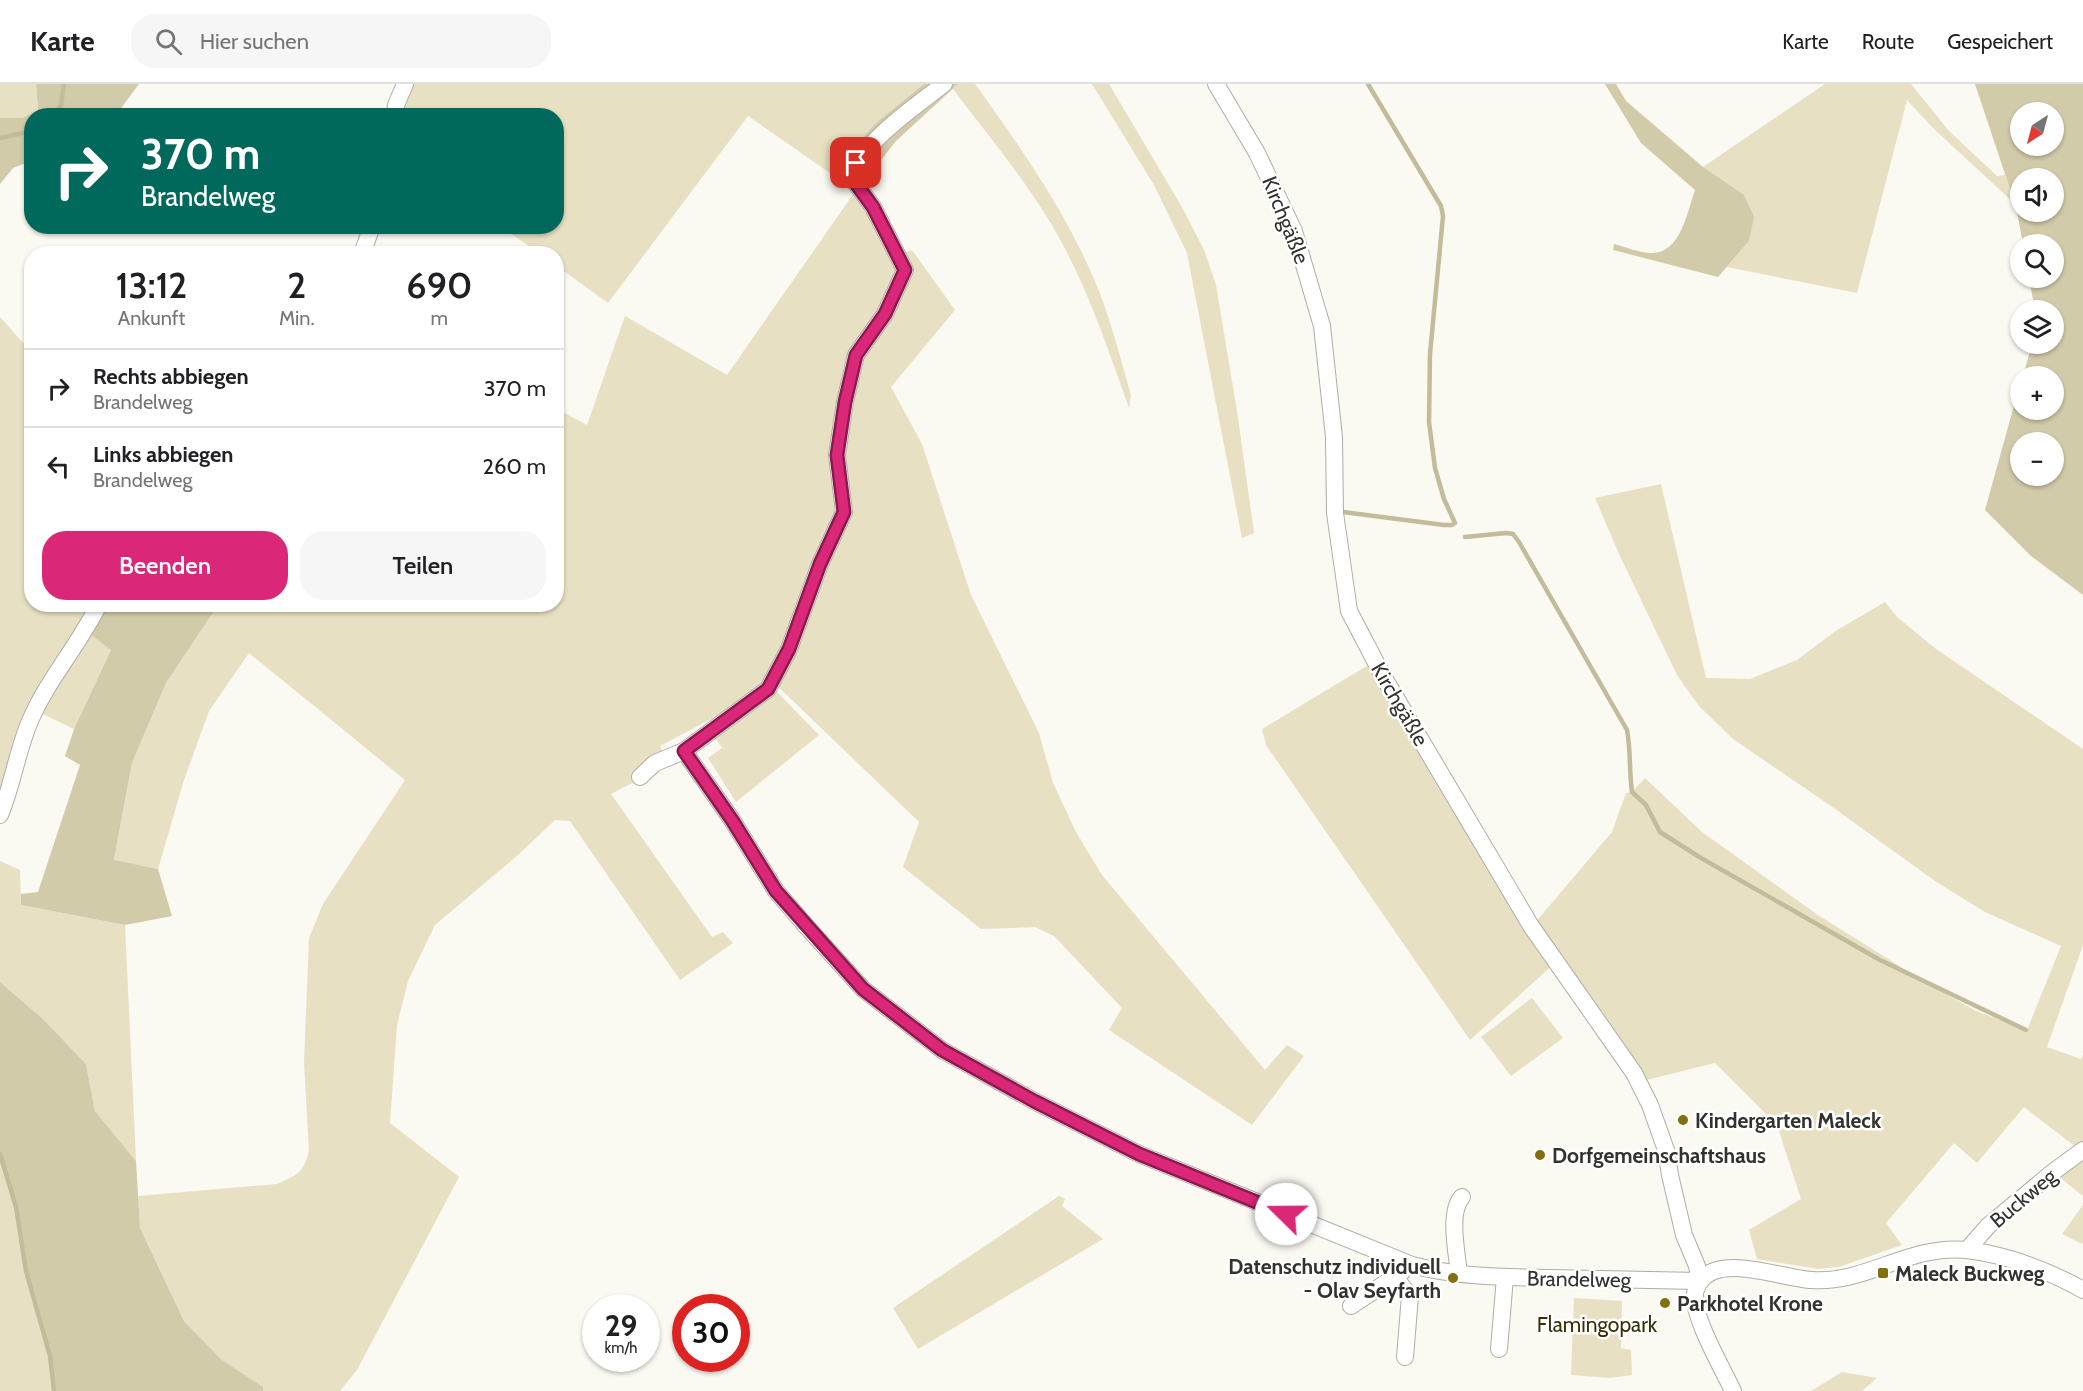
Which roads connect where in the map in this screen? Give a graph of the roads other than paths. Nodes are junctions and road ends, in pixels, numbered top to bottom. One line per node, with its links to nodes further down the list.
1 (405, 84): 4 (street)
2 (944, 84): 6 (street)
3 (1216, 84): 16 (street, Kirchgäßle)
4 (396, 108)
5 (95, 612): 8 (street)
6 (684, 751): 7 (street); 12 (street, Brandelweg)
7 (640, 777)
8 (0, 814)
9 (2083, 1150): 11 (street, Buckweg)
10 (1462, 1197): 13 (street)
11 (1967, 1250): 16 (street); 17 (street)
12 (1413, 1265): 13 (street, Brandelweg); 14 (street)
13 (1459, 1274): 15 (street, Brandelweg)
14 (1395, 1277): 18 (street); 20 (street)
15 (1505, 1277): 16 (street, Brandelweg); 19 (street)
16 (1700, 1281): 21 (street)
17 (2083, 1290)
18 (1351, 1306)
19 (1499, 1349)
20 (1405, 1357)
21 (1733, 1391)

